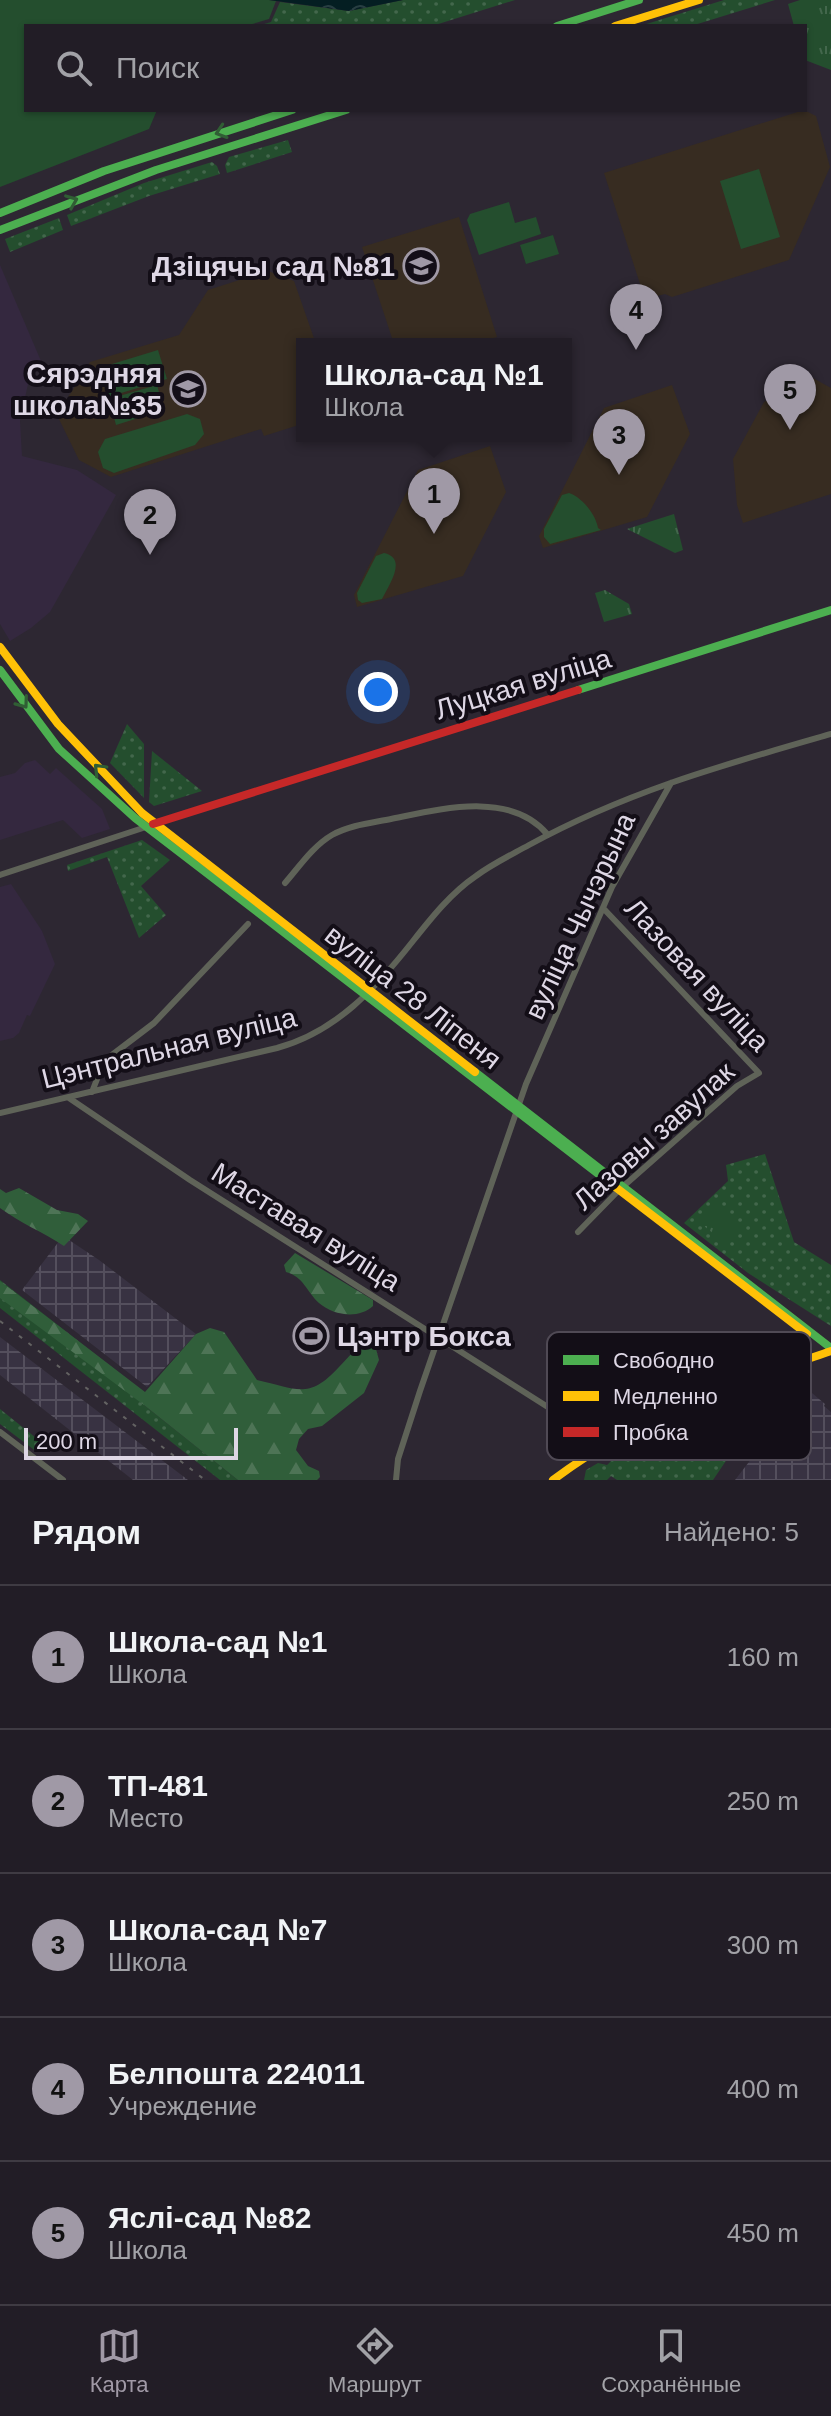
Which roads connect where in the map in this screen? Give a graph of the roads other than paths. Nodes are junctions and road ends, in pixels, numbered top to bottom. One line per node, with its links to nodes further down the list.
1 (639, 0): 3 (main road)
2 (699, 0): 4 (main road)
3 (563, 24)
4 (621, 24)
5 (287, 112): 8 (main road)
6 (294, 112): 9 (main road)
7 (339, 112): 9 (main road)
8 (268, 118): 10 (main road); 11 (main road, one-way to 11)
9 (300, 124): 10 (main road)
10 (273, 133): 12 (main road, one-way to 10)
11 (0, 213)
12 (0, 230)
13 (831, 610): 20 (main road, Луцкая вуліца)
14 (0, 647): 16 (main road, вуліца 28 Ліпеня)
15 (0, 670): 17 (main road, вуліца 28 Ліпеня, one-way to 17)
16 (58, 724): 17 (main road); 20 (main road, вуліца 28 Ліпеня, one-way to 16)
17 (46, 733): 20 (main road, вуліца 28 Ліпеня)
18 (831, 734): 19 (street, Цэнтральная вуліца)
19 (671, 782): 21 (street, Цэнтральная вуліца); 24 (street, вуліца Чычэрына)
20 (150, 825): 22 (street, Луцкая вуліца); 26 (main road, вуліца 28 Ліпеня)
21 (548, 835): 23 (street); 26 (street, Цэнтральная вуліца)
22 (0, 875)
23 (285, 883)
24 (603, 908): 27 (street, Лазовая вуліца); 30 (street, вуліца Чычэрына)
25 (248, 924): 28 (street)
26 (368, 994): 28 (street, Цэнтральная вуліца); 30 (main road, вуліца 28 Ліпеня)
27 (759, 1073): 32 (street, Лазовы завулак)
28 (92, 1092): 29 (street, Цэнтральная вуліца)
29 (69, 1098): 31 (street, Цэнтральная вуліца); 35 (street, Маставая вуліца)
30 (518, 1110): 32 (main road, вуліца 28 Ліпеня); 35 (street, вуліца Чычэрына)
31 (0, 1113)
32 (620, 1189): 33 (street, Лазовы завулак); 34 (main road, вуліца 28 Ліпеня)
33 (578, 1232)
34 (803, 1332)
35 (439, 1336): 39 (street, Маставая вуліца); 43 (street, вуліца Чычэрына)
36 (811, 1337): 37 (main road, вуліца 28 Ліпеня)
37 (831, 1349): 38 (main road)
38 (811, 1356)
39 (547, 1406)
40 (0, 1432): 42 (street)
41 (579, 1460): 44 (main road)
42 (63, 1480)
43 (396, 1480)
44 (553, 1480)

